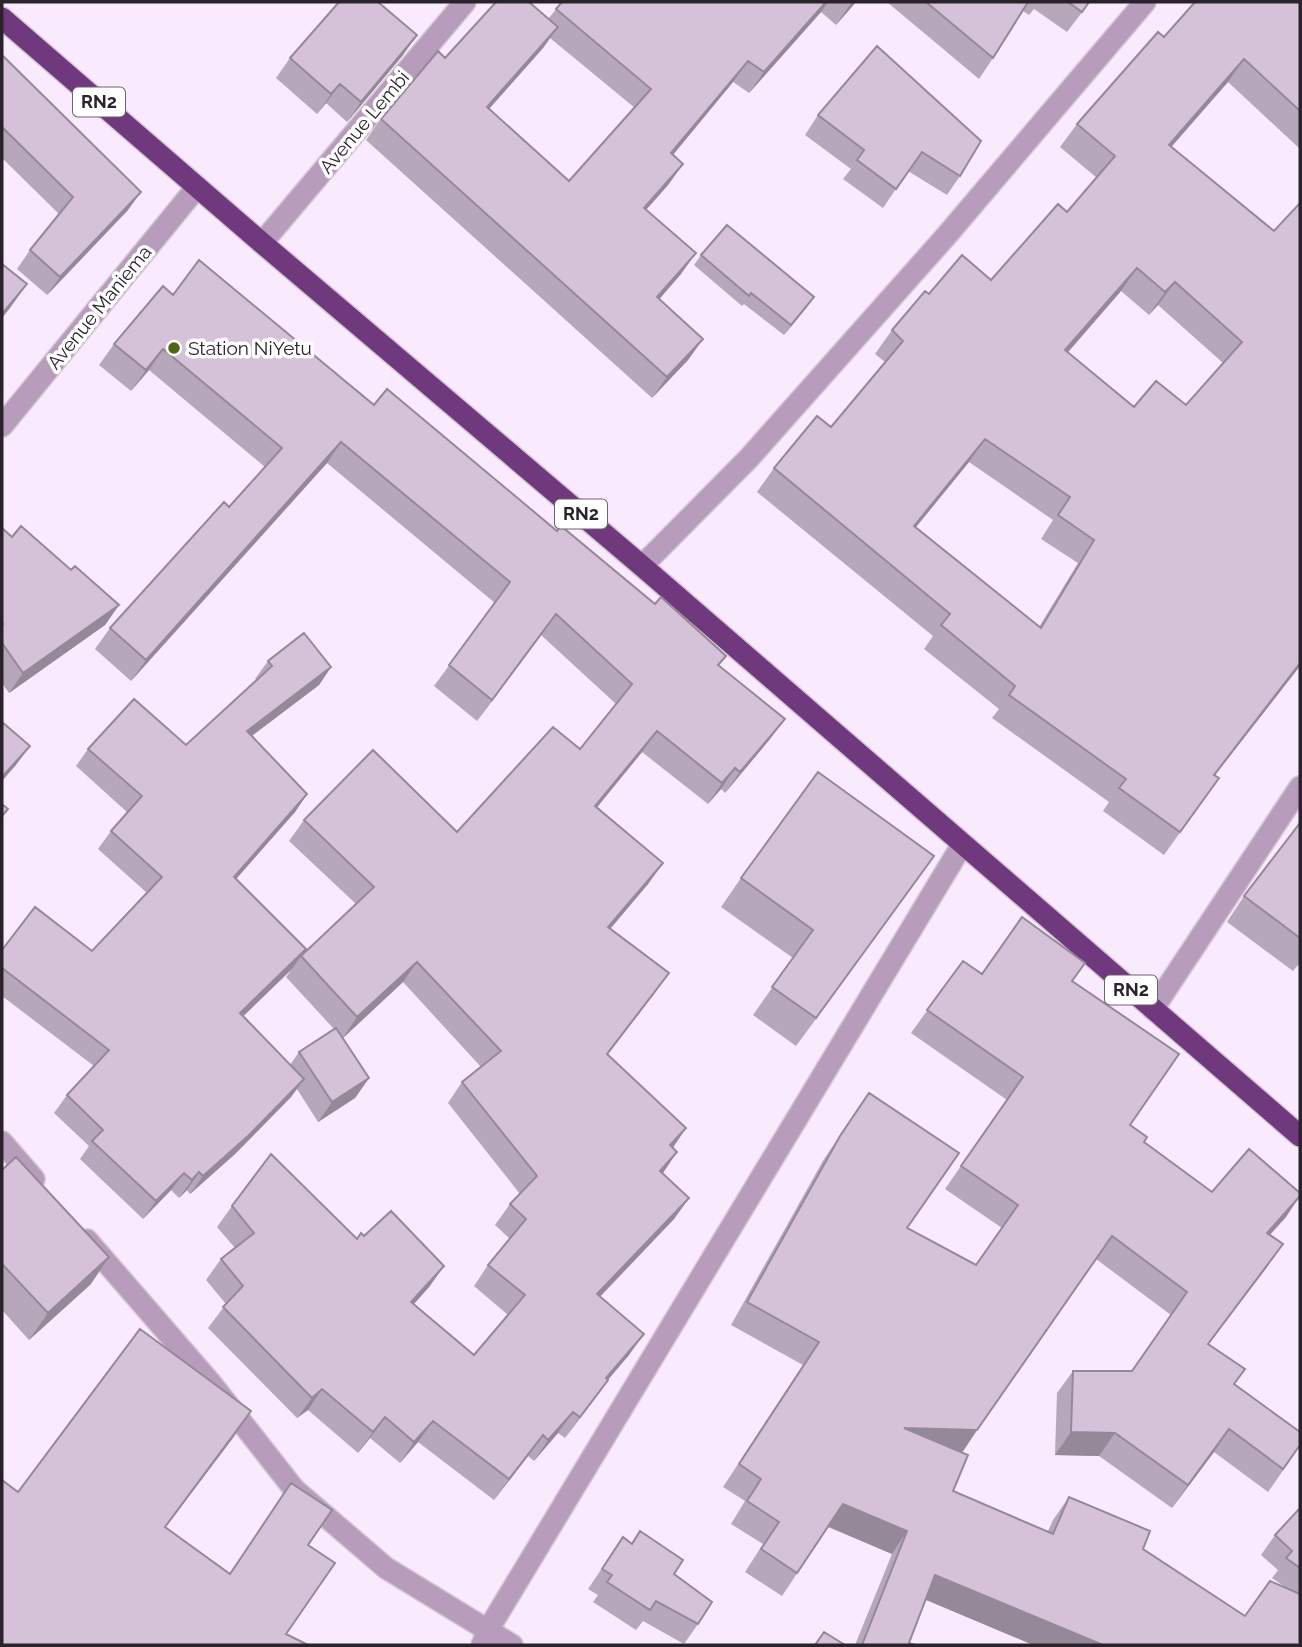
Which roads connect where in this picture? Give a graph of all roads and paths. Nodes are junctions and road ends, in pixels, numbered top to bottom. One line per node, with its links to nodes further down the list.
1 (465, 2): 5 (street, Avenue Lembi)
2 (1145, 2): 7 (street)
3 (2, 18): 4 (highway, RN2)
4 (197, 187): 5 (highway, RN2); 6 (street, Avenue Maniema)
5 (262, 243): 7 (highway, RN2)
6 (2, 426)
7 (642, 566): 9 (highway, RN2)
8 (1300, 787): 10 (street)
9 (962, 845): 10 (highway, RN2); 15 (street)
10 (1153, 1009): 11 (highway, RN2)
11 (1300, 1136)
12 (2, 1142): 13 (street)
13 (47, 1194)
14 (74, 1226): 15 (street)
15 (485, 1638): 16 (street)
16 (512, 1645)

